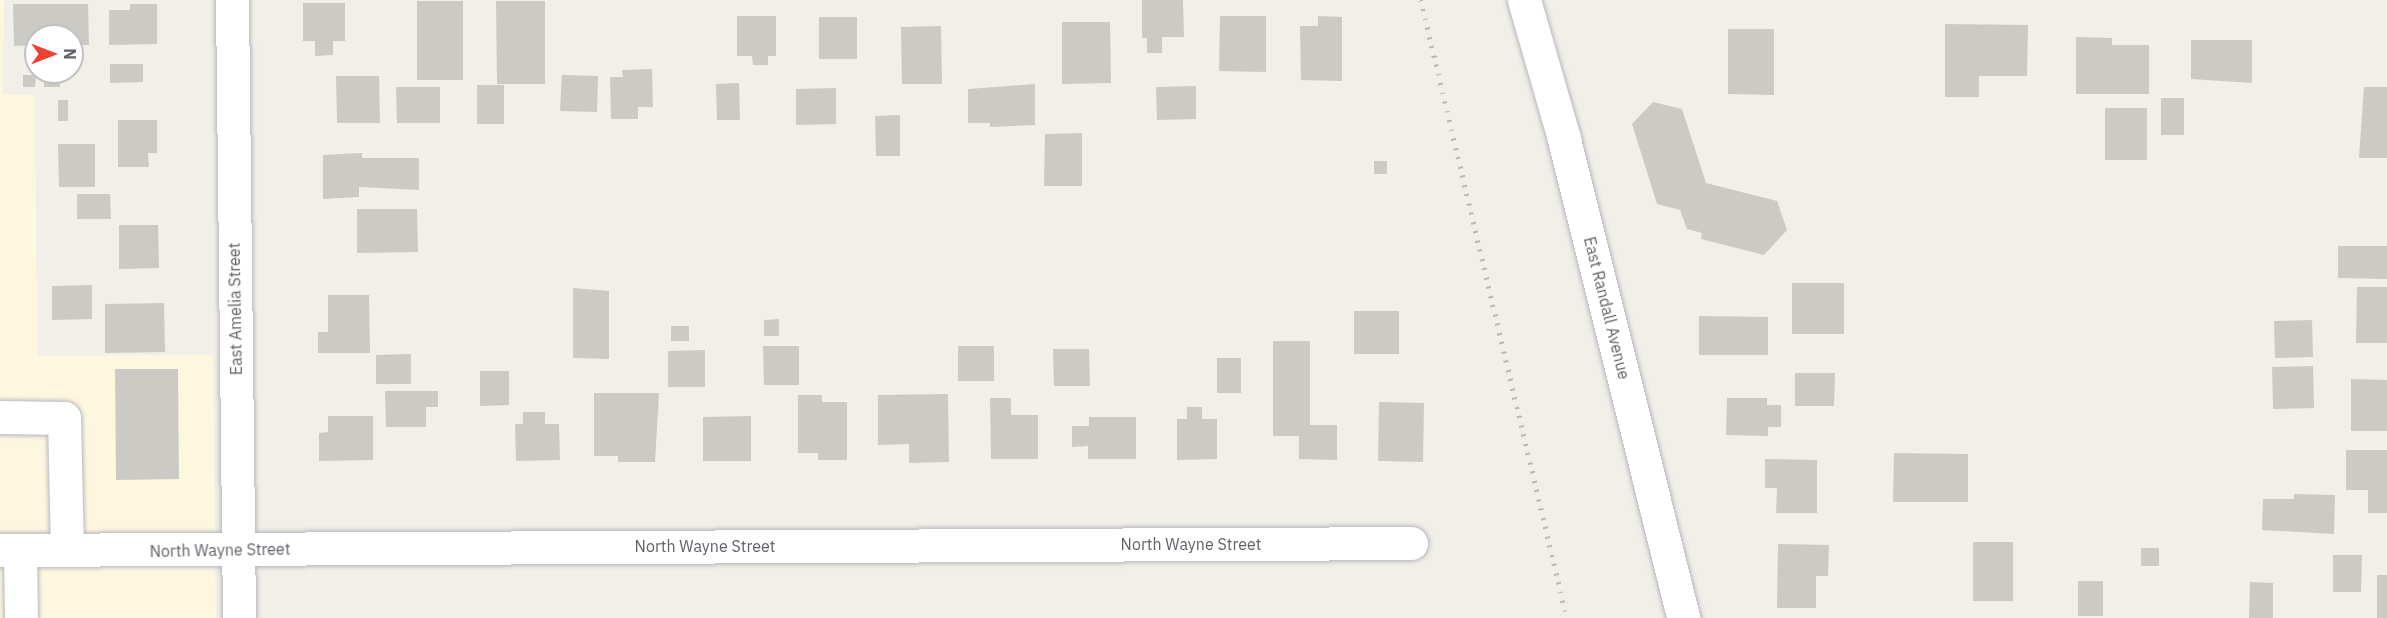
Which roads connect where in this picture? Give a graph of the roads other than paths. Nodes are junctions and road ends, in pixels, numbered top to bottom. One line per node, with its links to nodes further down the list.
1 (232, 0): 7 (street, East Amelia Street)
2 (1524, 0): 10 (street, East Randall Avenue)
3 (0, 417): 6 (street)
4 (1411, 543): 7 (street, North Wayne Street)
5 (10, 550): 6 (street, North Wayne Street); 8 (street)
6 (67, 550): 7 (street, North Wayne Street)
7 (238, 551): 9 (street, East Amelia Street)
8 (21, 618)
9 (239, 618)
10 (1683, 618)

